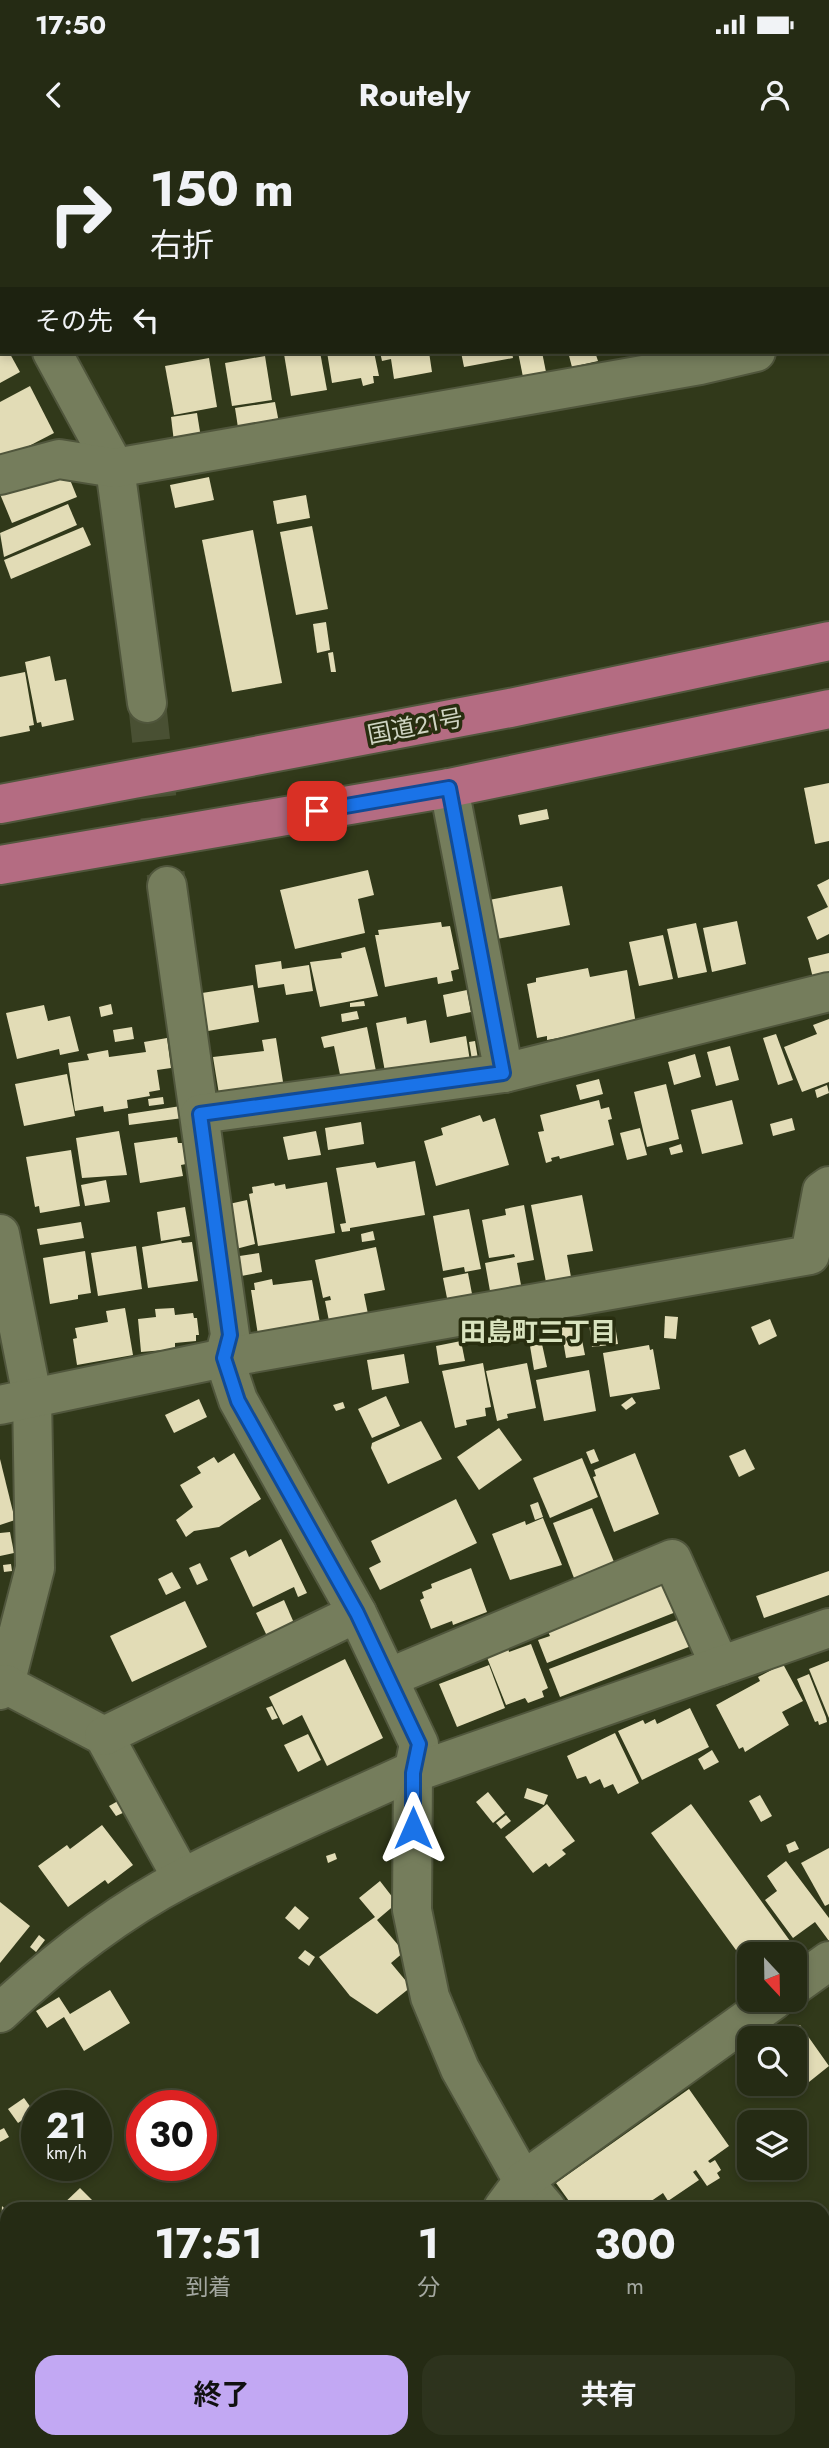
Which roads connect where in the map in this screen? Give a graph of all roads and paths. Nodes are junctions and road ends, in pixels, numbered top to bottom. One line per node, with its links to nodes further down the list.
1 (53, 354): 4 (street)
2 (740, 354): 3 (street)
3 (699, 359): 4 (street)
4 (115, 468): 5 (street); 7 (street)
5 (0, 475)
6 (829, 641): 10 (highway, 国道21号)
7 (147, 703)
8 (829, 709): 9 (highway)
9 (449, 788): 11 (highway); 14 (street)
10 (0, 804)
11 (0, 865)
12 (167, 886): 15 (street)
13 (829, 992): 14 (street)
14 (503, 1073): 15 (street)
15 (200, 1114): 18 (street)
16 (829, 1186): 18 (street)
17 (0, 1234): 19 (street)
18 (224, 1358): 19 (street); 20 (street)
19 (16, 1400): 24 (street)
20 (357, 1613): 23 (street); 25 (street)
21 (829, 1628): 22 (street)
22 (720, 1666): 23 (street); 26 (street)
23 (388, 1678): 26 (street)
24 (2, 1687): 25 (street)
25 (104, 1736): 27 (street)
26 (413, 1773): 27 (street); 32 (street)
27 (182, 1878): 31 (street)
28 (829, 1961): 29 (street)
29 (807, 1977)
30 (759, 2012): 32 (street)
31 (0, 2013)
32 (524, 2199)

